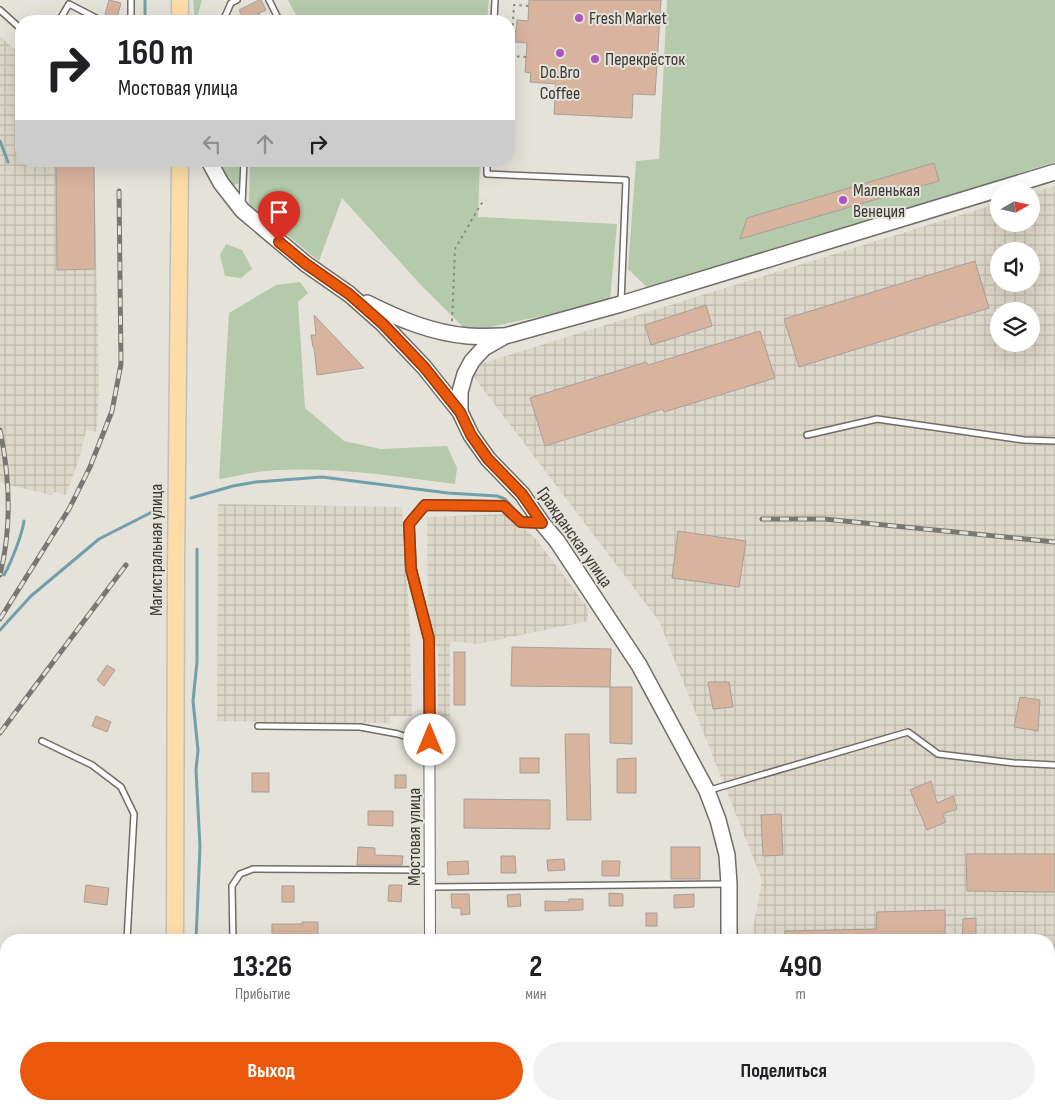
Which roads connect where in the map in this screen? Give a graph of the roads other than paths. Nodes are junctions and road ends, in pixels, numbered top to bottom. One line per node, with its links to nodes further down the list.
1 (131, 0): 9 (lane)
2 (180, 0): 10 (main road)
3 (237, 0): 11 (lane)
4 (269, 0): 12 (lane)
5 (496, 0): 13 (lane)
6 (0, 10): 14 (lane)
7 (63, 15): 8 (lane)
8 (90, 15)
9 (131, 15)
10 (180, 15)
11 (226, 15)
12 (276, 15)
13 (495, 15)
14 (15, 24)
15 (180, 167): 37 (main road, Магистральная улица)
16 (213, 167): 20 (street, Гражданская улица)
17 (244, 167): 20 (lane)
18 (487, 167): 22 (lane)
19 (1055, 172): 22 (street)
20 (242, 210): 21 (street, Гражданская улица)
21 (349, 294): 23 (street); 24 (street, Гражданская улица)
22 (621, 304): 23 (street)
23 (505, 336): 24 (street)
24 (460, 412): 27 (street, Гражданская улица)
25 (807, 435): 26 (lane)
26 (1055, 441)
27 (542, 523): 30 (street, Мостовая улица); 32 (street, Гражданская улица)
28 (258, 726): 30 (lane)
29 (42, 741): 36 (lane)
30 (430, 745): 33 (street, Мостовая улица)
31 (1055, 765): 32 (lane)
32 (707, 791): 34 (street, Гражданская улица)
33 (430, 870): 35 (street, Мостовая улица); 38 (lane)
34 (729, 884): 35 (lane); 40 (street, Гражданская улица)
35 (430, 886): 39 (street, Мостовая улица)
36 (127, 934)
37 (174, 934)
38 (232, 934)
39 (430, 934)
40 (729, 934)

